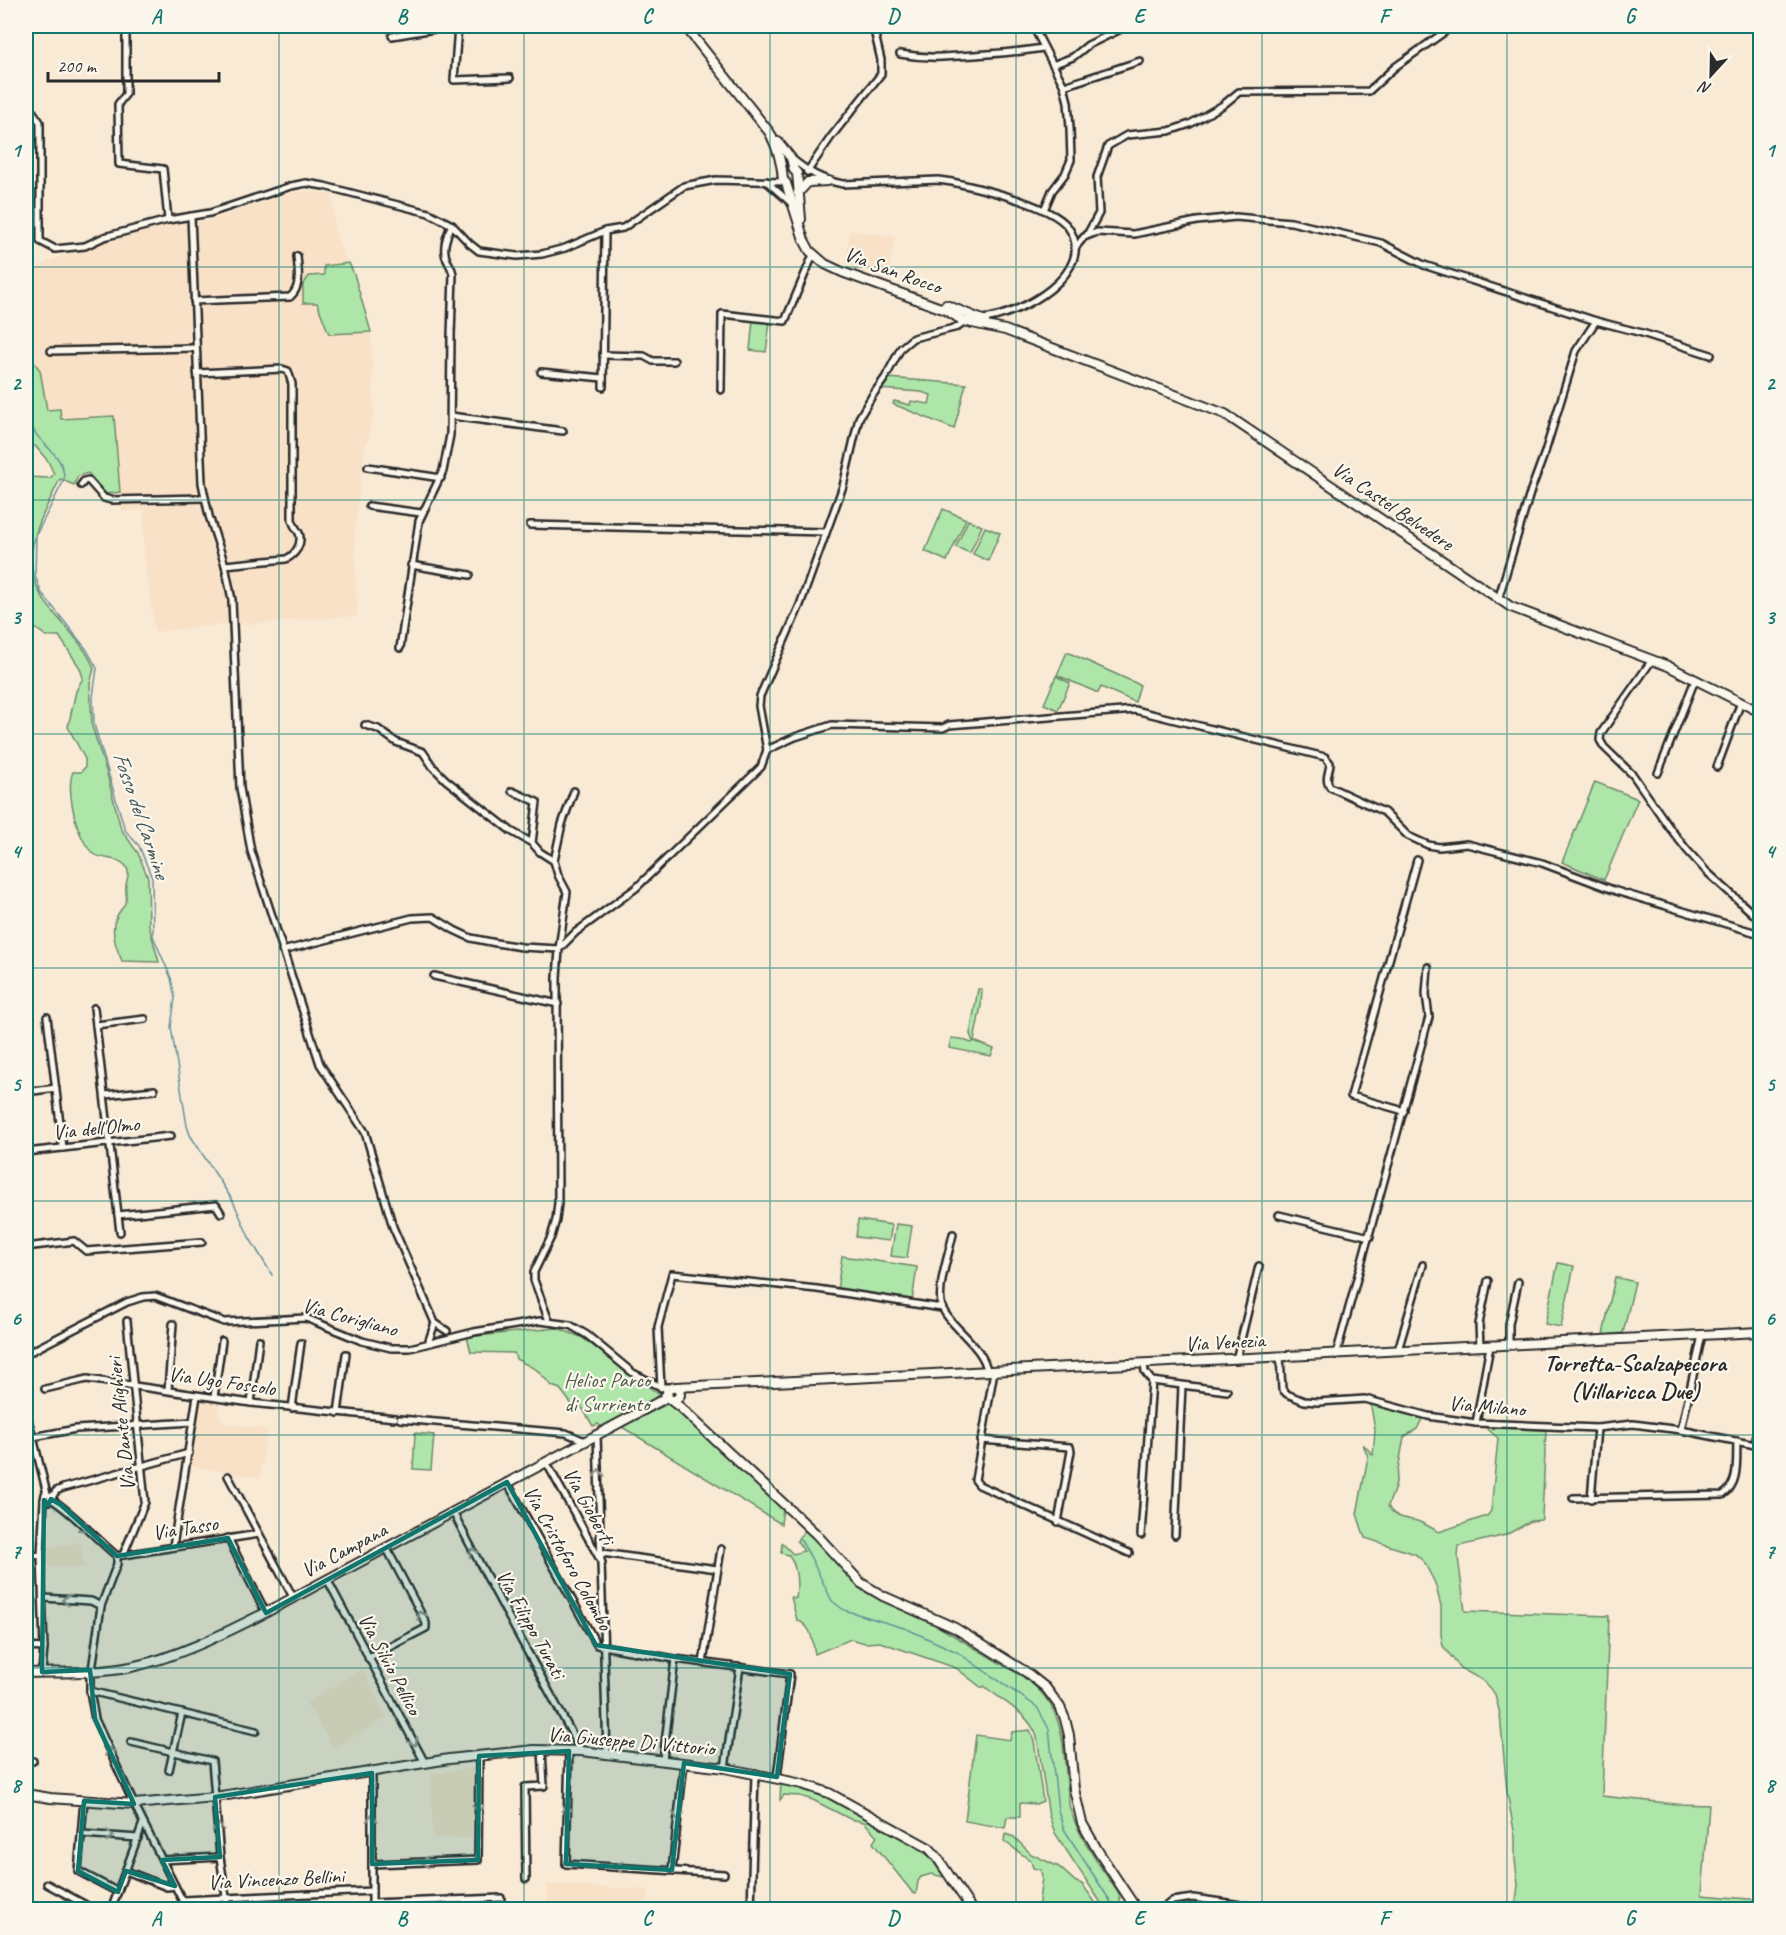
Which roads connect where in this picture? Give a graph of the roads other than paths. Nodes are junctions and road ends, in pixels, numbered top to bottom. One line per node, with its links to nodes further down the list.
1 (126, 26): 29 (street)
2 (453, 26): 9 (street)
3 (458, 26): 14 (street)
4 (685, 26): 17 (street)
5 (873, 26): 20 (street)
6 (1033, 26): 10 (street)
7 (1127, 26): 13 (street)
8 (1453, 26): 32 (street)
9 (392, 36)
10 (1043, 48): 11 (street); 13 (street)
11 (900, 54)
12 (1140, 61): 15 (street)
13 (1055, 64): 15 (street)
14 (510, 78)
15 (1064, 86): 27 (street)
16 (26, 102): 29 (street)
17 (770, 133): 18 (street); 21 (street)
18 (791, 158): 19 (street); 20 (street)
19 (795, 170): 20 (street); 21 (street); 23 (street)
20 (808, 175): 23 (street); 24 (street)
21 (784, 178): 22 (street); 23 (street); 26 (street, Via San Rocco)
22 (766, 181): 26 (street); 31 (street)
23 (797, 181): 25 (street)
24 (828, 181): 25 (street); 27 (street)
25 (798, 193): 37 (street)
26 (792, 204): 34 (street, Via San Rocco)
27 (1044, 210): 33 (street)
28 (191, 216): 29 (street); 30 (street); 36 (street)
29 (168, 220)
30 (452, 225): 31 (street); 52 (street)
31 (605, 231): 44 (street)
32 (1086, 236): 33 (street); 39 (street)
33 (1075, 248): 38 (street)
34 (813, 255): 37 (street, Via San Rocco); 51 (street)
35 (297, 256): 36 (street)
36 (194, 302): 42 (street)
37 (962, 316): 38 (street, Via San Rocco); 40 (street); 40 (street); 41 (street)
38 (981, 319): 41 (street, Via San Rocco)
39 (1596, 321): 45 (street); 65 (street)
40 (949, 329): 61 (street)
41 (1005, 330): 65 (street, Via Castel Belvedere)
42 (196, 348): 43 (street); 48 (street)
43 (51, 351)
44 (603, 356): 46 (street); 49 (street)
45 (1711, 356)
46 (674, 361)
47 (541, 372): 49 (street)
48 (197, 373): 57 (street); 62 (street)
49 (603, 378): 50 (street)
50 (603, 387)
51 (721, 390)
52 (451, 416): 53 (street); 55 (street)
53 (563, 431)
54 (368, 467): 55 (street)
55 (441, 478): 59 (street)
56 (81, 485): 57 (street)
57 (204, 498): 62 (street)
58 (369, 506): 59 (street)
59 (421, 513): 63 (street)
60 (530, 525): 61 (street)
61 (825, 532): 72 (street)
62 (225, 565): 83 (street)
63 (411, 565): 64 (street); 66 (street)
64 (470, 575)
65 (1498, 600): 67 (street, Via Castel Belvedere)
66 (400, 648)
67 (1652, 660): 68 (street, Via Castel Belvedere); 80 (street)
68 (1695, 680): 69 (street, Via Castel Belvedere); 74 (street)
69 (1741, 702): 70 (street, Via Castel Belvedere); 73 (street)
70 (1761, 712)
71 (365, 725): 77 (street)
72 (767, 750): 81 (street); 82 (street)
73 (1716, 767)
74 (1658, 773)
75 (512, 791): 77 (street)
76 (574, 791): 79 (street)
77 (532, 843): 79 (street)
78 (1417, 860): 95 (street)
79 (554, 861): 82 (street)
80 (1761, 920)
81 (1761, 934)
82 (559, 949): 83 (street); 86 (street)
83 (282, 951): 115 (street)
84 (1428, 967): 95 (street)
85 (434, 976): 86 (street)
86 (558, 1004): 114 (street)
87 (94, 1008): 90 (street)
88 (47, 1017): 91 (street)
89 (145, 1019): 90 (street)
90 (96, 1024): 94 (street)
91 (56, 1088): 93 (street); 98 (street)
92 (154, 1090): 94 (street)
93 (26, 1092)
94 (105, 1095): 97 (street)
95 (1404, 1111): 105 (street)
96 (171, 1136): 97 (street, Via dell'Olmo)
97 (110, 1144): 98 (street, Via dell'Olmo); 101 (street)
98 (63, 1148): 99 (street, Via dell'Olmo)
99 (26, 1152)
100 (221, 1213): 101 (street)
101 (118, 1215): 103 (street)
102 (1279, 1215): 105 (street)
103 (120, 1232)
104 (953, 1234): 112 (street)
105 (1370, 1237): 130 (street)
106 (202, 1242): 107 (street)
107 (26, 1247)
108 (1423, 1265): 127 (street)
109 (1259, 1266): 132 (street)
110 (1488, 1281): 125 (street)
111 (1518, 1282): 124 (street)
112 (942, 1308): 134 (street); 142 (street)
113 (127, 1321): 136 (street, Via Dante Alighieri)
114 (549, 1321): 128 (street, Via Corigliano); 142 (street, Via Corigliano)
115 (435, 1323): 117 (street); 121 (street)
116 (173, 1324): 140 (street)
117 (447, 1330)
118 (1761, 1332): 119 (street, Via Venezia)
119 (1702, 1335): 124 (street, Via Venezia); 154 (street)
120 (259, 1340): 145 (street)
121 (429, 1340)
122 (222, 1341): 144 (street)
123 (301, 1343): 146 (street)
124 (1509, 1345): 126 (street, Via Venezia)
125 (1480, 1346): 126 (street, Via Venezia); 127 (street, Via Venezia)
126 (1490, 1346): 151 (street)
127 (1398, 1350): 130 (street, Via Venezia)
128 (26, 1354)
129 (346, 1354): 148 (street)
130 (1336, 1355): 131 (street, Via Venezia)
131 (1280, 1357): 132 (street, Via Venezia); 151 (street, Via Milano)
132 (1236, 1360): 133 (street, Via Venezia)
133 (1144, 1364): 134 (street, Via Venezia); 135 (street)
134 (990, 1371): 137 (street, Via Venezia); 157 (street)
135 (1152, 1381): 138 (street); 172 (street)
136 (134, 1386): 139 (street, Via Ugo Foscolo); 140 (street, Via Ugo Foscolo); 152 (street, Via Dante Alighieri)
137 (691, 1386): 142 (street, Via Campana)
138 (1182, 1386): 141 (street); 173 (street)
139 (45, 1389)
140 (168, 1390): 143 (street, Via Ugo Foscolo)
141 (1227, 1390)
142 (670, 1395): 155 (street, Via Campana); 243 (street)
143 (197, 1396): 144 (street, Via Ugo Foscolo); 150 (street)
144 (214, 1397): 145 (street, Via Ugo Foscolo)
145 (251, 1403): 146 (street, Via Ugo Foscolo)
146 (292, 1408): 148 (street, Via Ugo Foscolo)
147 (26, 1413): 156 (street)
148 (338, 1413): 158 (street, Via Ugo Foscolo)
149 (1761, 1419): 160 (street)
150 (193, 1422): 152 (street); 161 (street)
151 (1476, 1423): 153 (street, Via Milano)
152 (138, 1425): 156 (street); 163 (street, Via Dante Alighieri)
153 (1597, 1428): 154 (street, Via Milano); 168 (street)
154 (1681, 1430): 159 (street, Via Milano)
155 (599, 1434): 158 (street, Via Campana); 178 (street, one-way to 155)
156 (33, 1437): 166 (street)
157 (981, 1440): 170 (street); 170 (street)
158 (585, 1441): 162 (street, Via Campana)
159 (1737, 1441): 160 (street, Via Milano); 168 (street)
160 (1758, 1445)
161 (189, 1453): 163 (street); 175 (street)
162 (546, 1462): 165 (street, Via Campana); 183 (street, Via Gioberti)
163 (142, 1467): 166 (street); 181 (street, Via Dante Alighieri)
164 (228, 1476): 171 (street)
165 (507, 1482): 169 (street, Via Campana); 192 (street, Via Cristoforo Colombo)
166 (48, 1497): 180 (street); 181 (street, one-way to 181)
167 (1573, 1498): 168 (street)
168 (1591, 1499)
169 (453, 1512): 176 (street, Via Campana); 206 (street, Via Filippo Turati, one-way to 169)
170 (1058, 1522): 179 (street)
171 (259, 1534): 174 (street, Via Tasso); 186 (street)
172 (1141, 1535)
173 (1175, 1535)
174 (228, 1538): 175 (street, Via Tasso); 189 (street, one-way to 189)
175 (173, 1546): 181 (street, Via Tasso)
176 (386, 1547): 185 (street, Via Campana); 193 (street, one-way to 176)
177 (721, 1549): 184 (street)
178 (602, 1553): 183 (street); 184 (street)
179 (1129, 1553)
180 (41, 1556): 182 (street); 187 (street)
181 (120, 1556): 188 (street, Via Dante Alighieri)
182 (26, 1557)
183 (602, 1565): 192 (street)
184 (717, 1569): 195 (street)
185 (327, 1579): 186 (street, Via Campana); 193 (street, Via Silvio Pellico)
186 (293, 1597): 189 (street, Via Campana)
187 (44, 1598): 188 (street, one-way to 187); 191 (street)
188 (100, 1606): 197 (street, Via Dante Alighieri)
189 (266, 1612): 197 (street, Via Campana)
190 (26, 1647): 191 (street)
191 (44, 1648): 198 (street)
192 (605, 1648): 194 (street); 208 (street, Via Cristoforo Colombo)
193 (368, 1658): 214 (street, Via Silvio Pellico, one-way to 214)
194 (675, 1659): 195 (street); 211 (street)
195 (703, 1662): 196 (street)
196 (740, 1667): 215 (street); 219 (street)
197 (91, 1670): 198 (street, Via Campana); 200 (street, Via Dante Alighieri)
198 (42, 1672): 199 (street, Via Campana)
199 (26, 1673)
200 (90, 1691): 201 (street); 223 (street, Via Dante Alighieri, one-way to 200)
201 (182, 1713): 202 (street); 207 (street)
202 (256, 1731)
203 (131, 1742): 207 (street)
204 (542, 1750): 205 (street, Via Giuseppe Di Vittorio); 209 (street, Via Giuseppe Di Vittorio); 233 (street)
205 (568, 1751): 206 (street, Via Giuseppe Di Vittorio); 230 (street, one-way to 205)
206 (580, 1751): 208 (street, Via Giuseppe Di Vittorio)
207 (174, 1752): 216 (street); 221 (street)
208 (607, 1753): 211 (street, Via Giuseppe Di Vittorio)
209 (478, 1756): 214 (street, Via Giuseppe Di Vittorio); 229 (street, one-way to 229)
210 (26, 1760): 212 (street)
211 (663, 1760): 213 (street, Via Giuseppe Di Vittorio)
212 (33, 1761)
213 (684, 1763): 215 (street, Via Giuseppe Di Vittorio); 230 (street, one-way to 230)
214 (425, 1764): 217 (street, Via Giuseppe Di Vittorio)
215 (725, 1768): 218 (street, Via Giuseppe Di Vittorio)
216 (169, 1770)
217 (372, 1773): 221 (street, Via Giuseppe Di Vittorio); 229 (street, one-way to 217)
218 (754, 1773): 219 (street, Via Giuseppe Di Vittorio); 242 (street)
219 (777, 1777): 248 (street, Via Giuseppe Di Vittorio)
220 (26, 1794): 222 (street, Via Giuseppe Di Vittorio)
221 (215, 1797): 223 (street, Via Giuseppe Di Vittorio); 227 (street, one-way to 221)
222 (84, 1801): 223 (street, Via Giuseppe Di Vittorio); 225 (street)
223 (134, 1804): 224 (street, Via Dante Alighieri)
224 (143, 1822): 226 (street); 228 (street, Via Dante Alighieri)
225 (82, 1834): 226 (street, one-way to 226); 237 (street)
226 (138, 1838): 231 (street)
227 (220, 1857): 228 (street); 239 (street)
228 (162, 1860): 235 (street, Via Dante Alighieri)
229 (372, 1864): 236 (street)
230 (672, 1870): 232 (street)
231 (126, 1871): 235 (street); 237 (street)
232 (724, 1874)
233 (526, 1879)
234 (47, 1884): 244 (street)
235 (175, 1886): 240 (street, Via Dante Alighieri)
236 (372, 1891): 239 (street, Via Vincenzo Bellini); 241 (street)
237 (118, 1892): 245 (street)
238 (501, 1898): 241 (street)
239 (226, 1899): 240 (street, Via Vincenzo Bellini); 247 (street)
240 (183, 1900): 246 (street, Via Dante Alighieri)
241 (372, 1906)
242 (750, 1908)
243 (1132, 1908)
244 (95, 1910)
245 (111, 1910)
246 (187, 1910)
247 (228, 1910)
248 (972, 1910)
249 (1161, 1910): 250 (street)
250 (1277, 1910)

